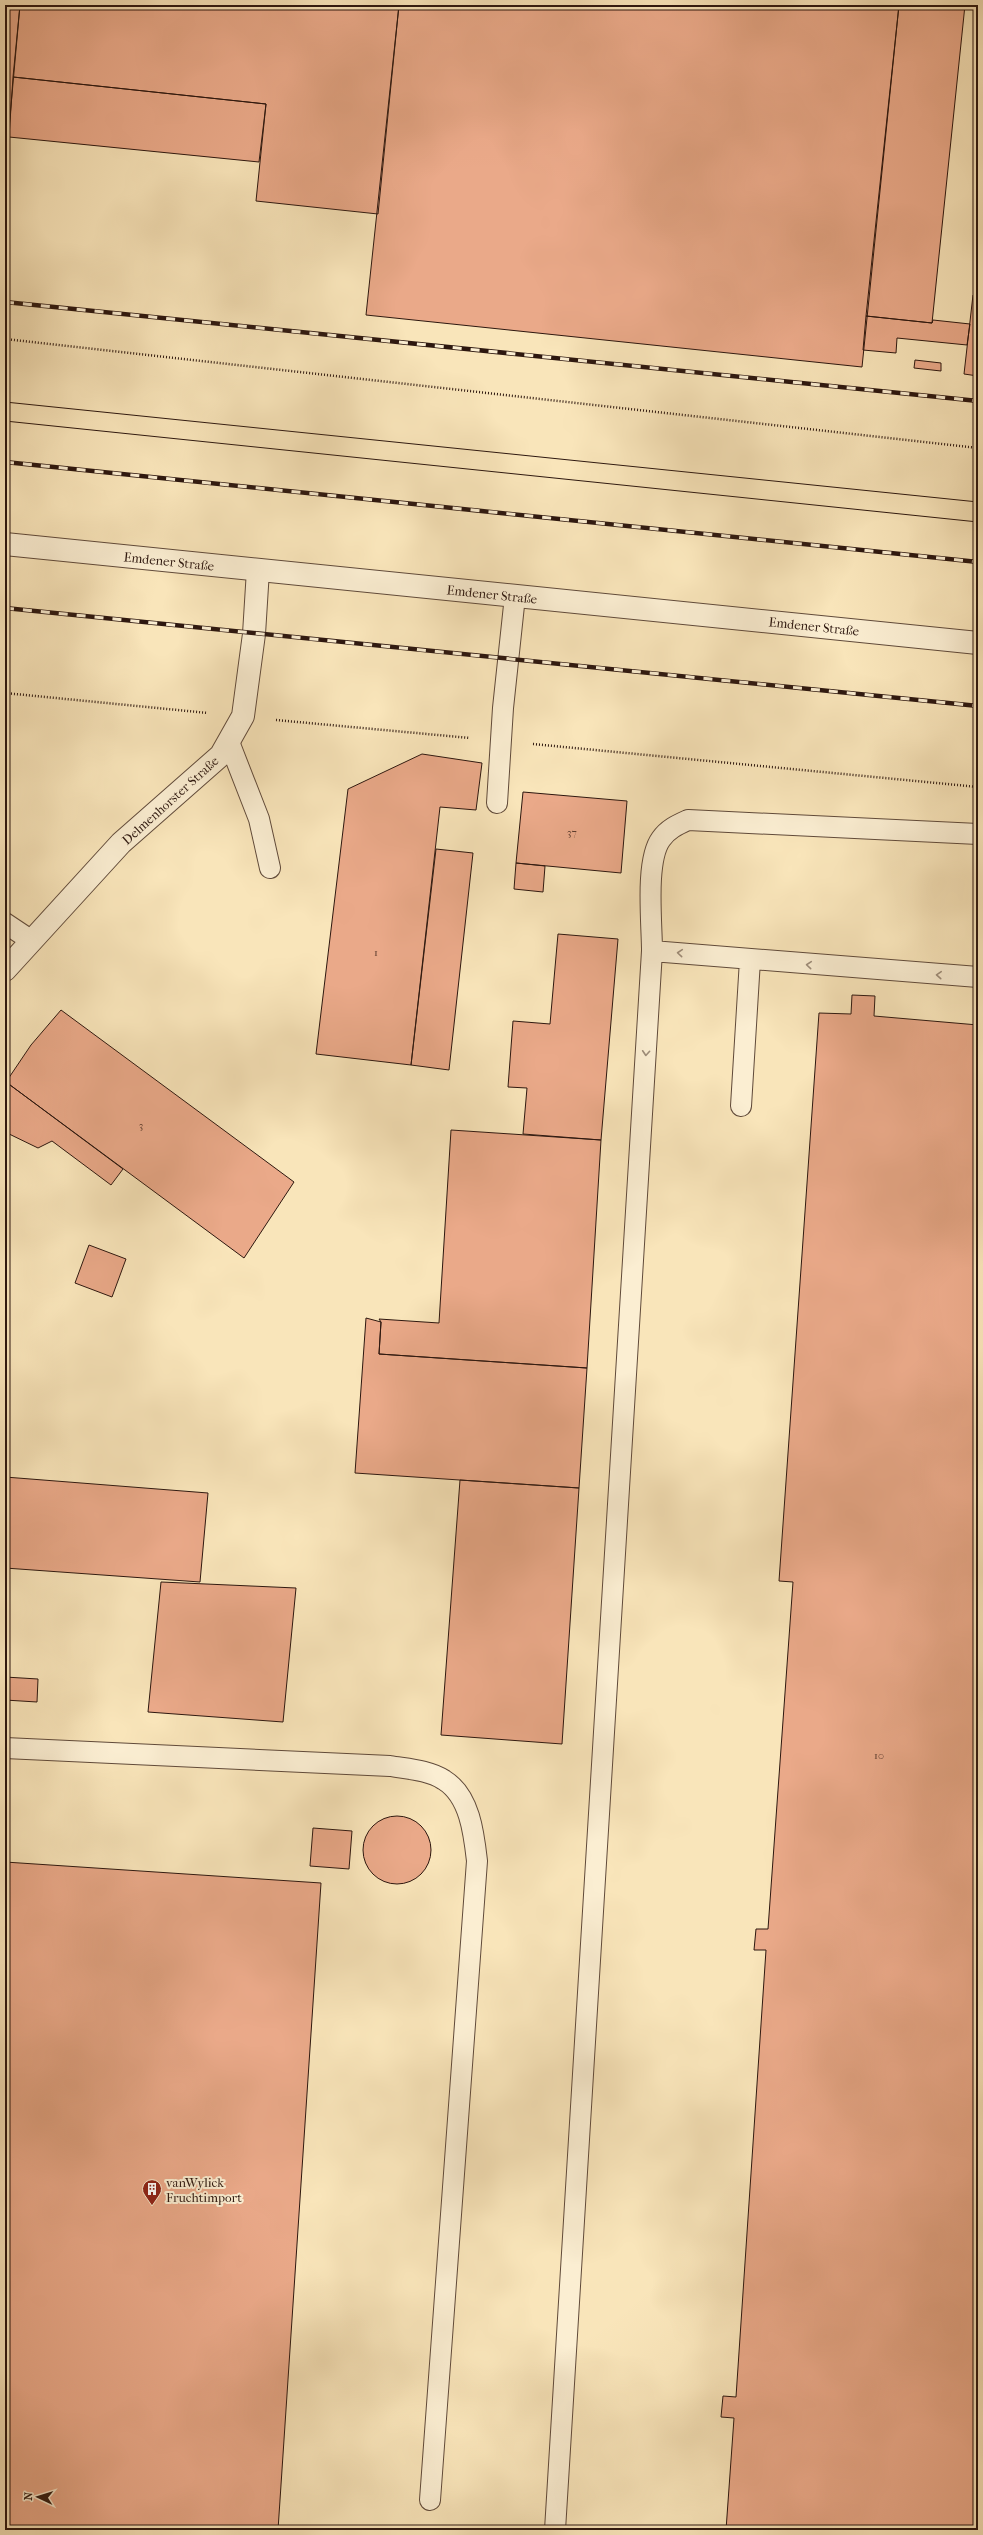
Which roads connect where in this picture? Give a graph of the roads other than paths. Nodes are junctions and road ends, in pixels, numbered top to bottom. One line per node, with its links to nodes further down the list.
1 (5, 544): 2 (street, Emdener Straße)
2 (258, 570): 3 (street, Emdener Straße); 5 (street, Delmenhorster Straße)
3 (516, 596): 4 (street, Emdener Straße); 6 (lane)
4 (978, 643)
5 (229, 742): 8 (lane); 10 (street, Delmenhorster Straße)
6 (497, 802)
7 (978, 834): 11 (lane)
8 (270, 868)
9 (5, 923): 10 (lane)
10 (32, 941): 13 (street, Delmenhorster Straße)
11 (652, 951): 12 (lane, one-way to 11); 18 (lane, one-way to 18)
12 (750, 960): 14 (lane, one-way to 12); 15 (lane)
13 (5, 970)
14 (978, 977)
15 (741, 1106)
16 (5, 1748): 17 (lane)
17 (430, 2500)
18 (555, 2530)

